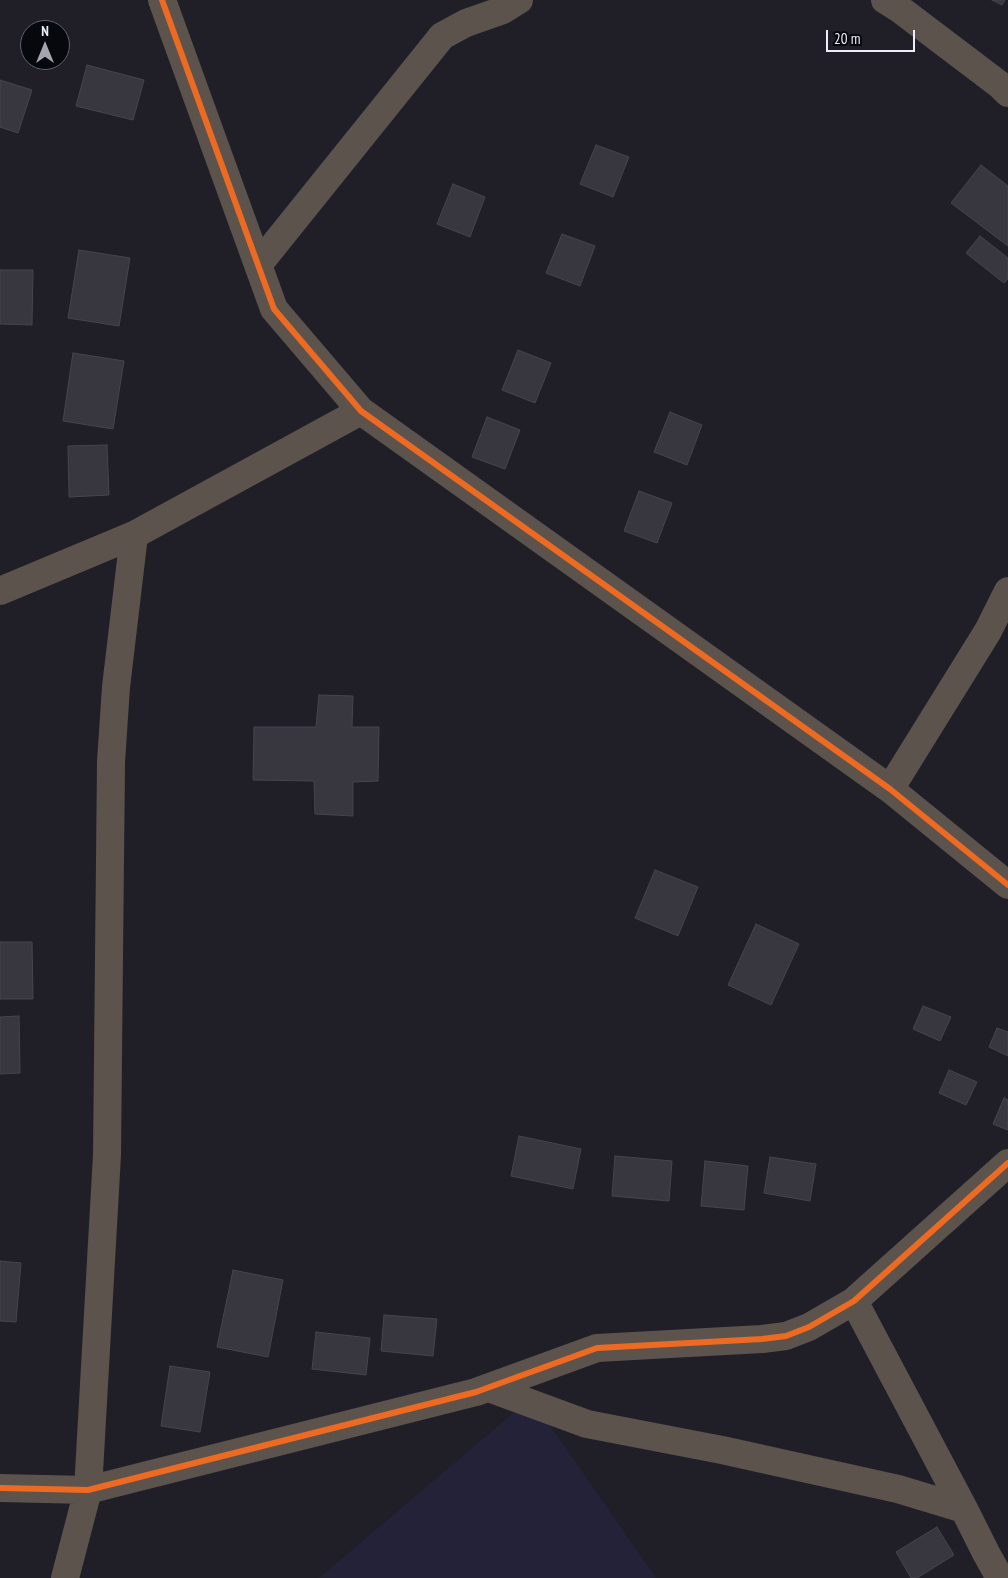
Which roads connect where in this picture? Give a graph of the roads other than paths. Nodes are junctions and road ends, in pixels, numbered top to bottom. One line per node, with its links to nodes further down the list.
1 (162, 0): 5 (street)
2 (519, 0): 5 (street)
3 (885, 0): 4 (street)
4 (1008, 93)
5 (258, 265): 6 (street)
6 (361, 411): 7 (street); 10 (street)
7 (134, 535): 8 (street); 16 (street)
8 (0, 591)
9 (1008, 591): 10 (street)
10 (890, 789): 11 (street)
11 (1008, 885)
12 (1008, 1163): 13 (street)
13 (854, 1301): 14 (street); 17 (street)
14 (489, 1388): 16 (street); 17 (street)
15 (0, 1488): 16 (street)
16 (88, 1490): 18 (street)
17 (964, 1509): 19 (street)
18 (65, 1578)
19 (1000, 1578)

